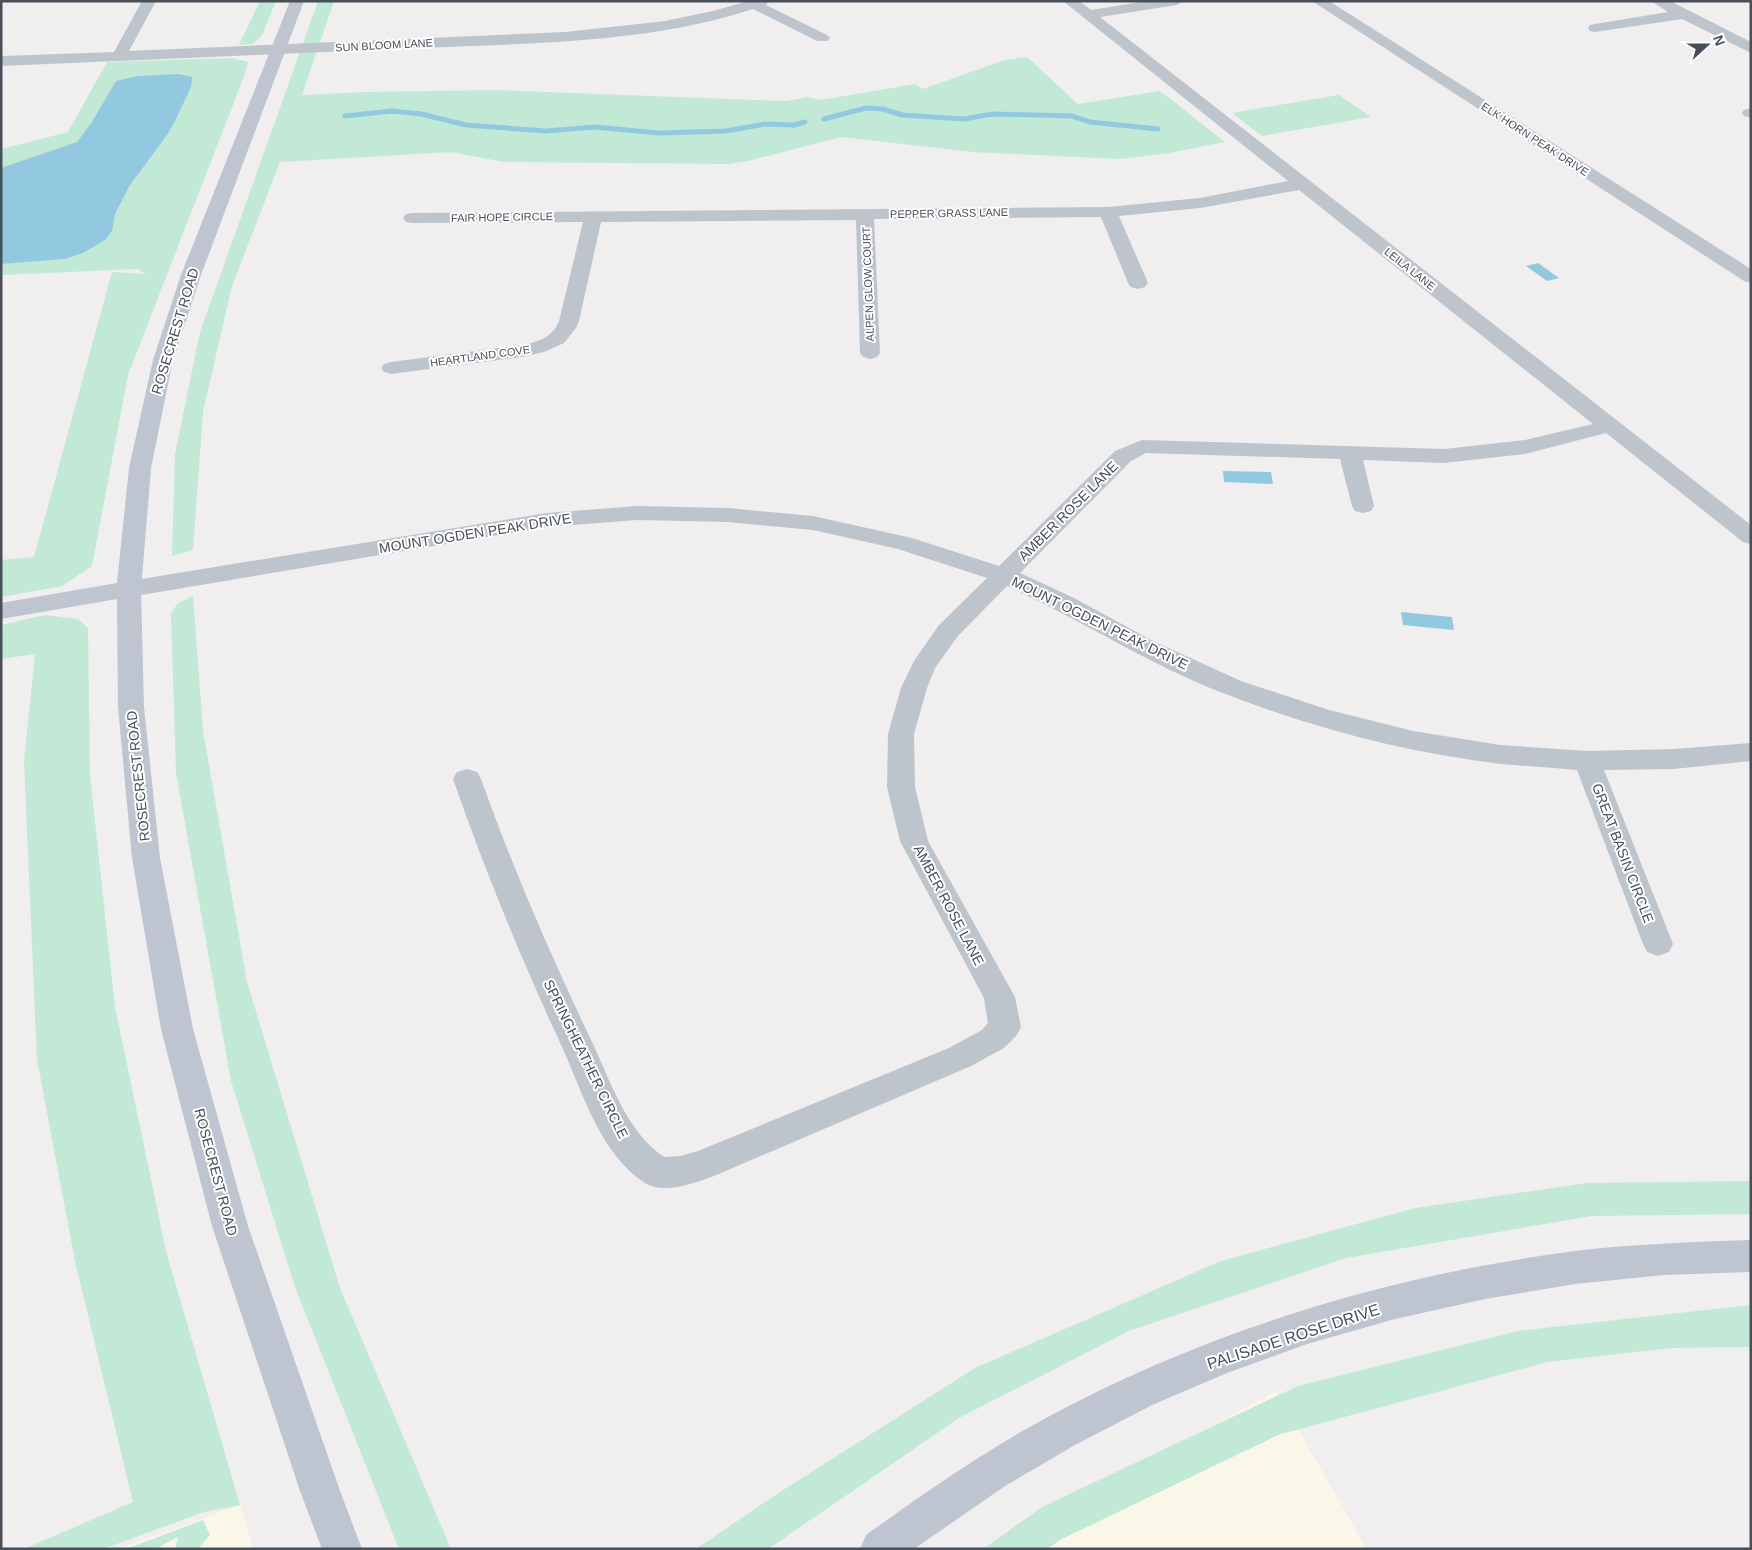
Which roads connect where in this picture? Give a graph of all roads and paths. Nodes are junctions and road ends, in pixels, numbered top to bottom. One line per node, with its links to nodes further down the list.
1 (149, 1): 14 (street)
2 (297, 1): 13 (main road, ROSECREST ROAD)
3 (1070, 1): 9 (street, LEILA LANE)
4 (1177, 1): 9 (street)
5 (1319, 1): 22 (street, ELK HORN PEAK DRIVE)
6 (1658, 1): 8 (street)
7 (758, 3): 11 (street); 13 (street, SUN BLOOM LANE)
8 (1684, 14): 10 (street); 12 (street)
9 (1087, 15): 17 (street, LEILA LANE)
10 (1595, 28)
11 (822, 38)
12 (1751, 48)
13 (278, 50): 14 (street, SUN BLOOM LANE); 31 (main road, ROSECREST ROAD)
14 (119, 56): 15 (street, SUN BLOOM LANE)
15 (7, 61): 16 (street)
16 (1, 76)
17 (1303, 184): 18 (street, PEPPER GRASS LANE); 26 (street, LEILA LANE)
18 (1108, 212): 19 (street, PEPPER GRASS LANE); 23 (street)
19 (865, 214): 20 (street, PEPPER GRASS LANE); 24 (street, ALPEN GLOW COURT)
20 (592, 216): 21 (street, FAIR HOPE CIRCLE); 25 (street, HEARTLAND COVE)
21 (412, 218)
22 (1751, 277)
23 (1138, 283)
24 (870, 353)
25 (392, 368)
26 (1610, 426): 27 (street, AMBER ROSE LANE); 29 (street, LEILA LANE)
27 (1350, 453): 28 (street); 30 (street, AMBER ROSE LANE)
28 (1364, 506)
29 (1751, 537)
30 (1003, 575): 31 (street, MOUNT OGDEN PEAK DRIVE); 34 (street, MOUNT OGDEN PEAK DRIVE); 37 (street, AMBER ROSE LANE)
31 (129, 589): 32 (main road, MOUNT OGDEN PEAK DRIVE); 39 (main road, ROSECREST ROAD)
32 (1, 611)
33 (1751, 752): 34 (street, MOUNT OGDEN PEAK DRIVE)
34 (1587, 761): 36 (street, GREAT BASIN CIRCLE)
35 (467, 779): 37 (street, SPRINGHEATHER CIRCLE)
36 (1658, 944)
37 (1005, 1027)
38 (1751, 1256): 40 (main road, PALISADE ROSE DRIVE)
39 (342, 1549)
40 (880, 1549)

